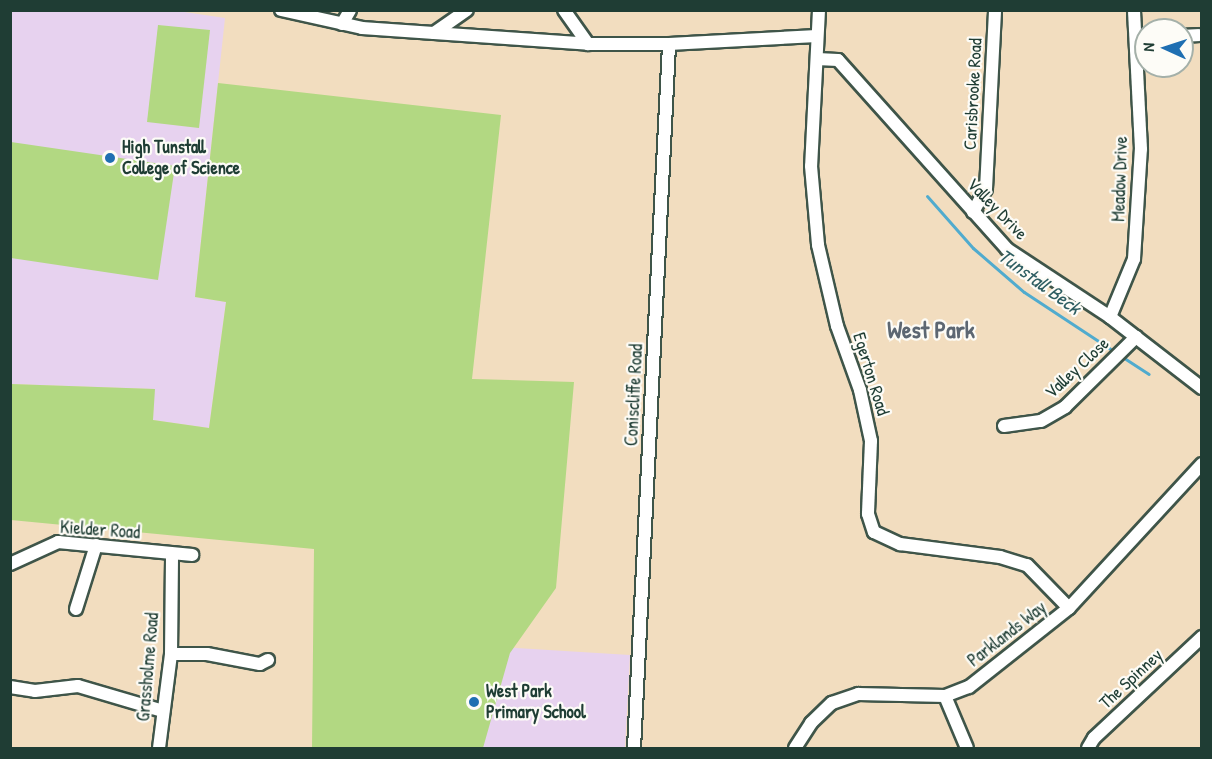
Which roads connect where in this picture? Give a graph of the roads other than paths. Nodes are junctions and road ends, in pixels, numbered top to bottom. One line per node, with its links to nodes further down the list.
1 (281, 10): 7 (street)
2 (350, 10): 7 (street)
3 (467, 10): 8 (street)
4 (564, 10): 12 (street)
5 (819, 10): 11 (street, Egerton Road)
6 (995, 10): 16 (street, Carisbrooke Road)
7 (342, 24): 8 (street)
8 (434, 33): 12 (street)
9 (1194, 35): 10 (street)
10 (1199, 35)
11 (817, 36): 13 (street); 14 (street, Egerton Road)
12 (588, 44): 13 (street)
13 (669, 44): 35 (street, Coniscliffe Road)
14 (817, 59): 16 (street, Valley Drive); 26 (street, Egerton Road)
15 (1140, 78): 17 (street, Meadow Drive)
16 (973, 212): 17 (street, Valley Drive)
17 (1110, 317): 18 (street, Valley Drive)
18 (1136, 337): 19 (street, Valley Drive); 20 (street, Valley Close)
19 (1202, 388)
20 (1004, 426)
21 (1202, 464): 26 (street, Parklands Way)
22 (96, 545): 23 (street, Kielder Road); 25 (street, Kielder Road); 27 (street)
23 (172, 554): 24 (street, Kielder Road); 29 (street, Grassholme Road)
24 (192, 555)
25 (10, 564)
26 (1069, 608): 32 (street, Parklands Way)
27 (76, 609)
28 (1202, 637): 38 (street, The Spinney)
29 (171, 654): 30 (street); 33 (street, Grassholme Road)
30 (268, 660)
31 (10, 687): 33 (street)
32 (945, 696): 36 (street, Parklands Way); 37 (street)
33 (163, 711): 34 (street, Grassholme Road)
34 (159, 748)
35 (634, 748)
36 (795, 748)
37 (967, 748)
38 (1088, 748)

